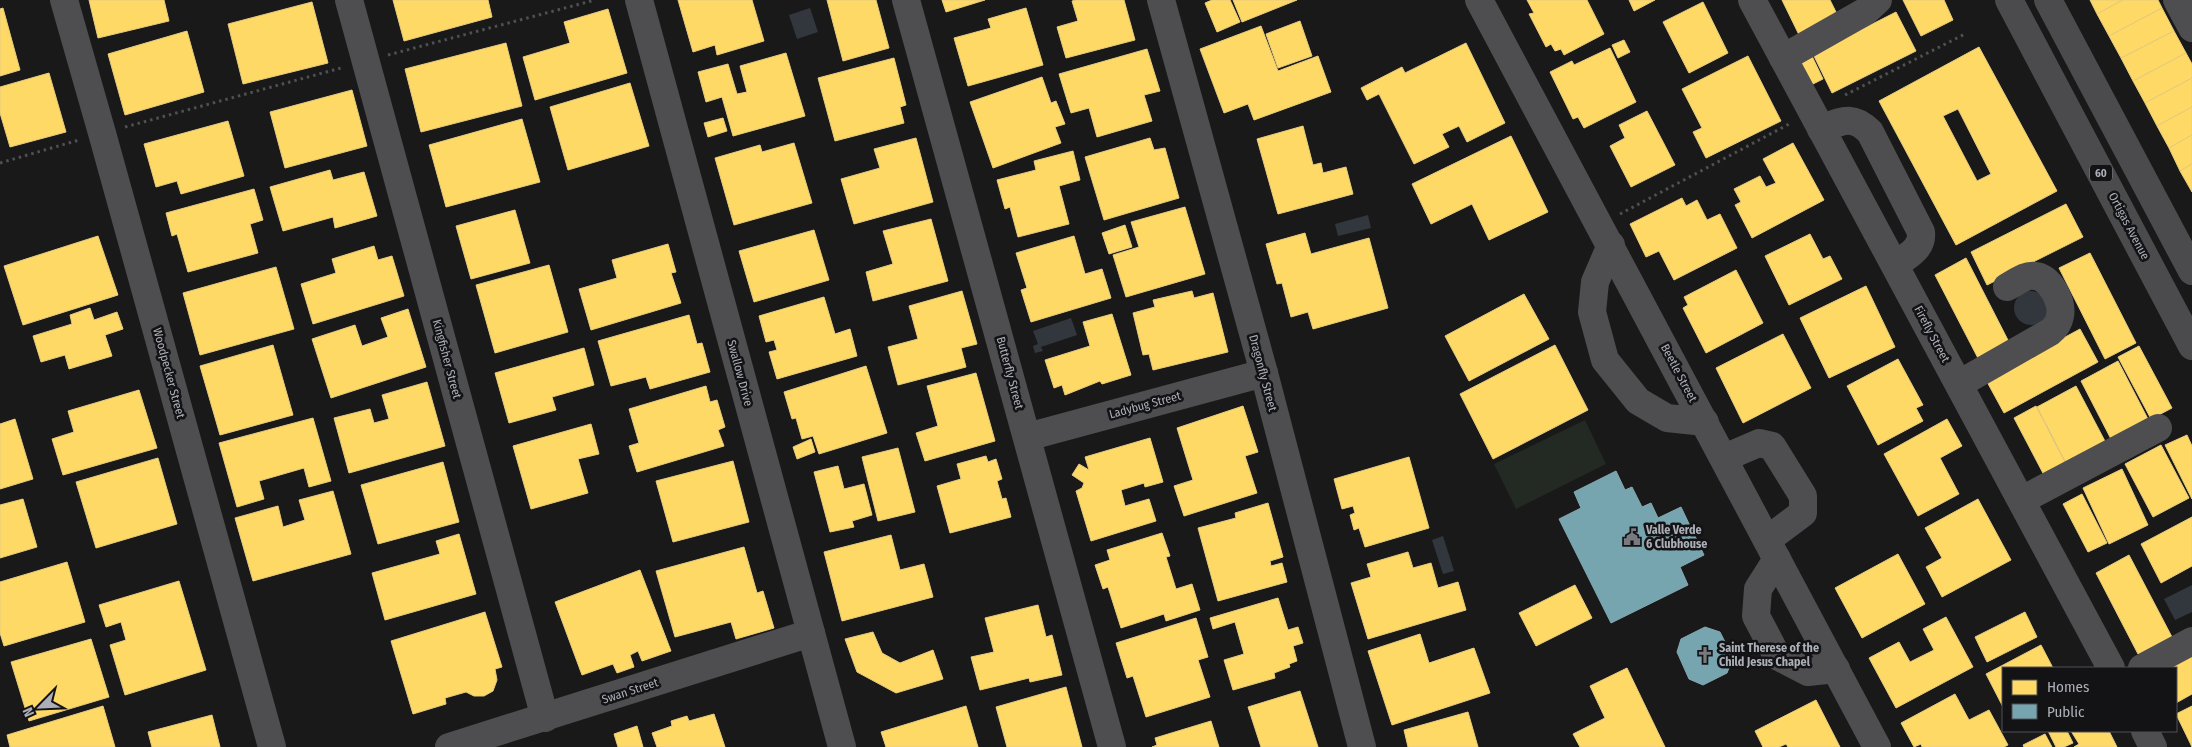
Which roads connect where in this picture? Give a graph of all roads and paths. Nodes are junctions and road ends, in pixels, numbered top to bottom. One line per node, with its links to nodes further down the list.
1 (64, 0): 18 (street, Woodpecker Street)
2 (349, 0): 16 (street, Kingfisher Street)
3 (595, 0): 16 (path)
4 (639, 0): 33 (street, Swallow Drive)
5 (906, 0): 29 (street, Butterfly Street)
6 (1161, 0): 25 (street, Dragonfly Street)
7 (1479, 0): 20 (street, Beetle Street)
8 (1752, 0): 15 (street, Firefly Street)
9 (1878, 0): 15 (street)
10 (2009, 0): 24 (main road, Ortigas Avenue / 60)
11 (2048, 0): 22 (main road)
12 (2177, 0): 13 (street)
13 (2192, 28)
14 (1965, 34): 17 (path)
15 (1783, 58): 17 (street, Firefly Street)
16 (366, 61): 18 (path); 38 (street, Kingfisher Street)
17 (1816, 120): 20 (path); 21 (street, Firefly Street); 21 (street)
18 (102, 133): 19 (path); 40 (street, Woodpecker Street)
19 (0, 163)
20 (1606, 235): 27 (street, Beetle Street); 27 (street)
21 (1895, 265): 26 (street, Firefly Street)
22 (2192, 271)
23 (2007, 287): 26 (street)
24 (2192, 346)
25 (1264, 373): 29 (street, Ladybug Street); 44 (street, Dragonfly Street)
26 (1958, 384): 31 (street, Firefly Street)
27 (1705, 422): 30 (street, Beetle Street)
28 (2158, 428): 31 (street)
29 (1027, 437): 43 (street, Butterfly Street)
30 (1724, 458): 32 (street, Beetle Street); 32 (street)
31 (2022, 500): 35 (street, Firefly Street)
32 (1772, 550): 37 (street, Beetle Street); 37 (street)
33 (811, 633): 38 (street, Swan Street); 42 (street, Swallow Drive)
34 (2192, 641): 36 (street)
35 (2110, 667)
36 (2144, 667)
37 (1836, 669): 45 (street, Beetle Street)
38 (545, 718): 41 (street, Swan Street)
39 (2146, 732): 46 (street)
40 (272, 747)
41 (449, 747)
42 (842, 747)
43 (1112, 747)
44 (1362, 747)
45 (1877, 747)
46 (2153, 747)

